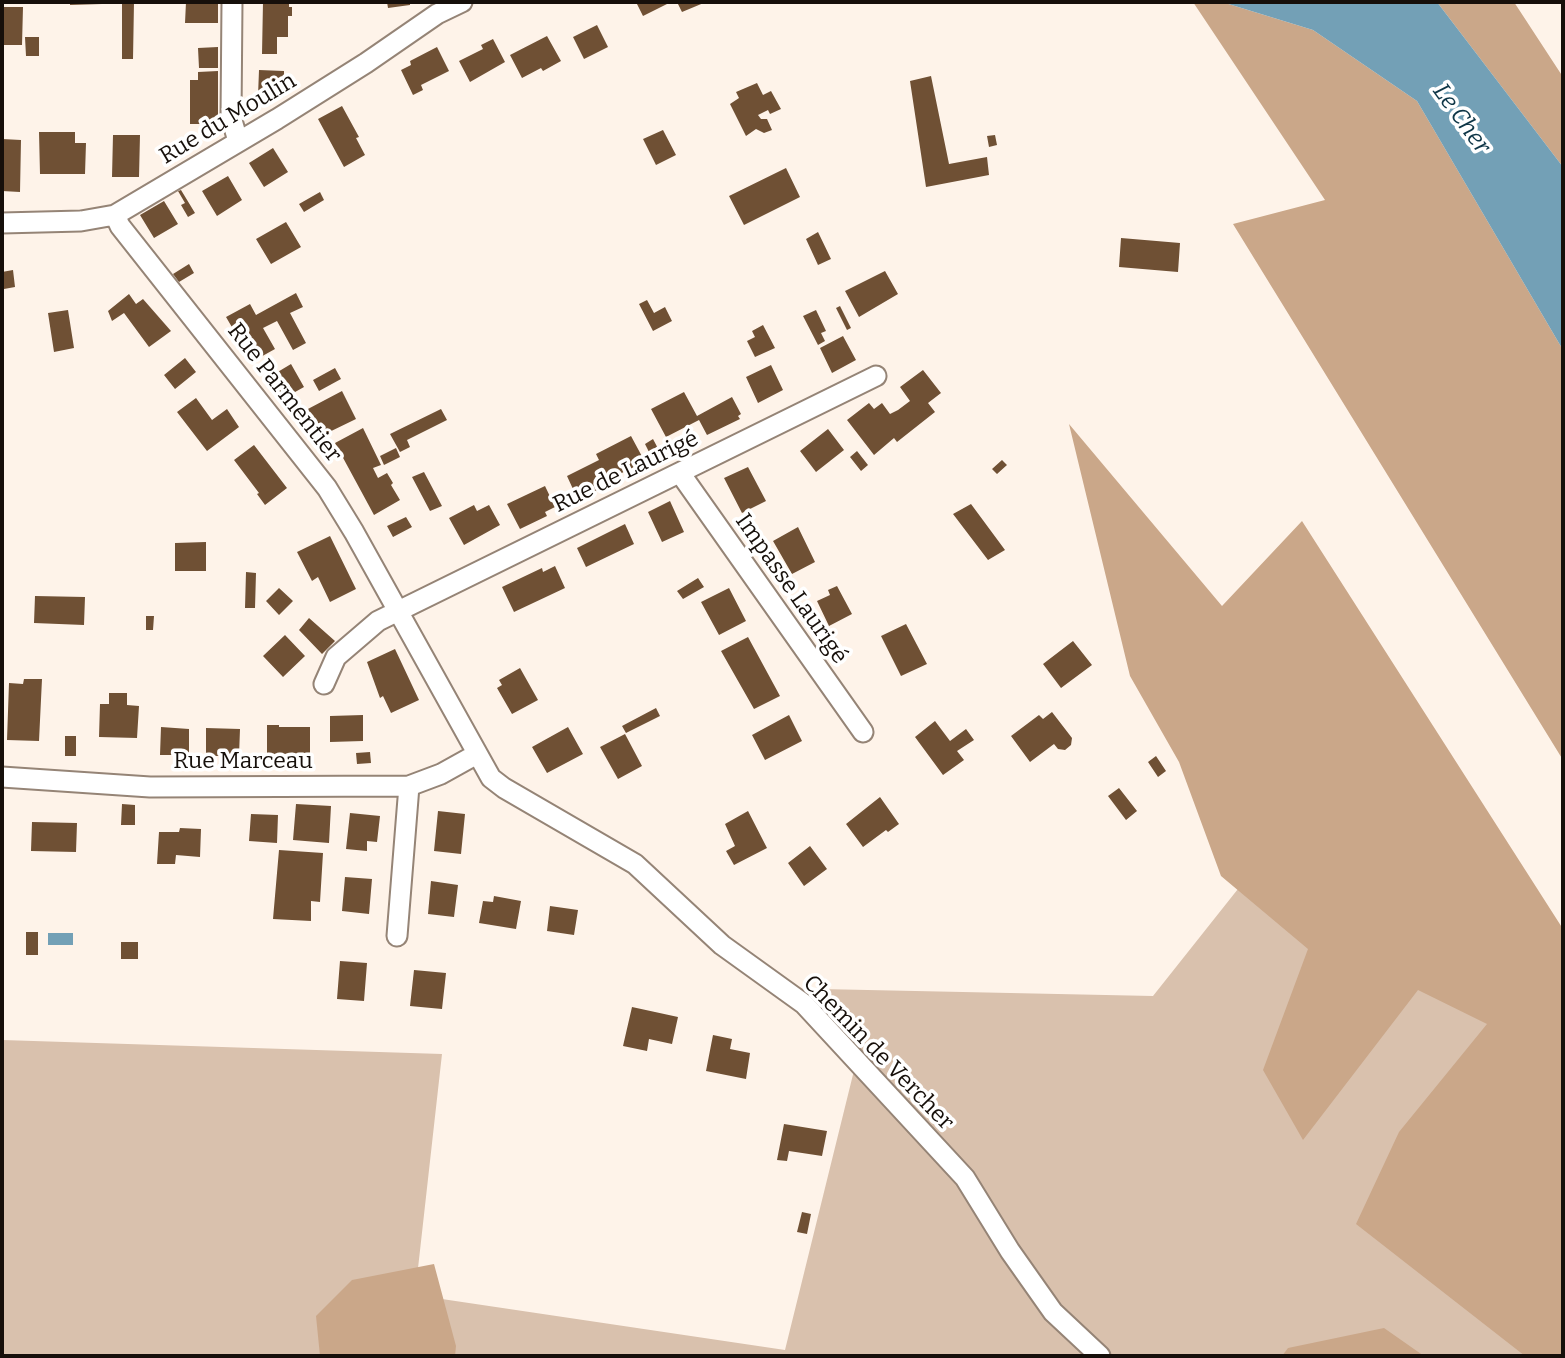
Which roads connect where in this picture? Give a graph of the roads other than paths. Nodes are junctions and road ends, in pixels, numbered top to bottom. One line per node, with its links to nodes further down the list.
1 (232, 2): 3 (street)
2 (462, 2): 3 (street, Rue du Moulin)
3 (238, 141): 4 (street, Rue du Moulin)
4 (115, 215): 5 (street, Rue du Moulin); 8 (street, Rue Parmentier)
5 (2, 223)
6 (876, 376): 7 (street, Rue de Laurigé)
7 (680, 473): 8 (street, Rue de Laurigé); 10 (street, Impasse Laurigé)
8 (399, 612): 9 (street); 11 (street, Rue Parmentier)
9 (324, 684)
10 (863, 732)
11 (477, 754): 13 (street, Rue Marceau); 15 (street, Chemin de Vercher)
12 (2, 777): 13 (street, Rue Marceau)
13 (409, 786): 14 (street)
14 (397, 936)
15 (1101, 1356)

